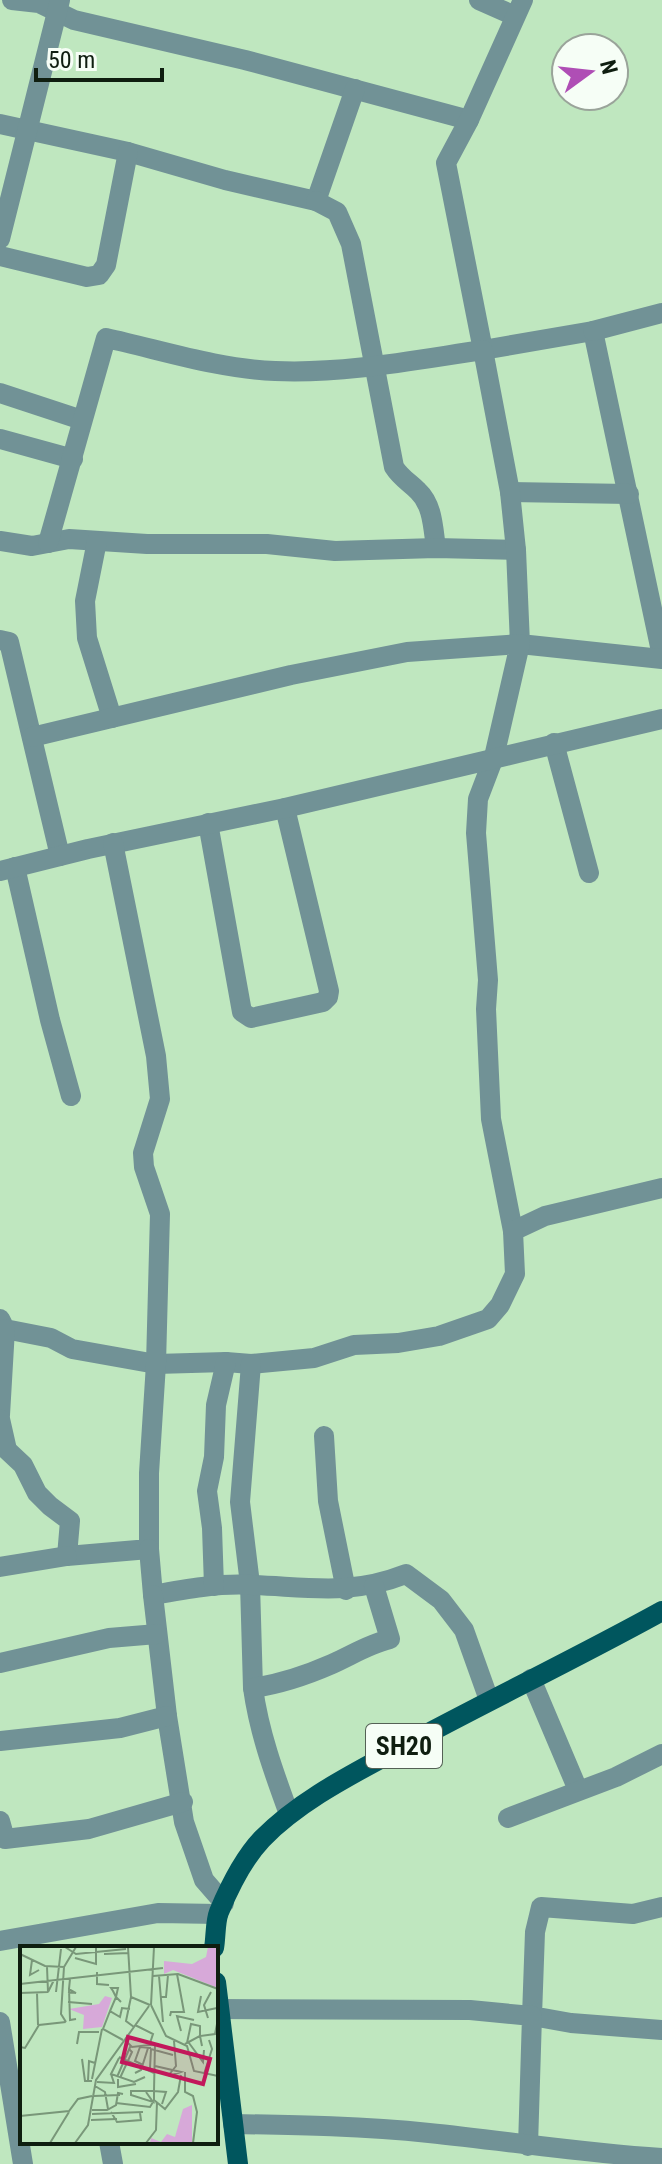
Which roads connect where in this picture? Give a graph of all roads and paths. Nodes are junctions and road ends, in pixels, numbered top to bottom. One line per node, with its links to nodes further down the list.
1 (12, 0): 3 (street)
2 (479, 0): 4 (street)
3 (58, 6): 5 (street); 8 (street)
4 (519, 8): 6 (street)
5 (355, 89): 6 (street); 10 (street)
6 (469, 120): 15 (street)
7 (0, 124): 8 (street)
8 (28, 129): 9 (street); 11 (street)
9 (128, 152): 10 (street); 12 (street)
10 (316, 201): 16 (street)
11 (0, 239)
12 (0, 256)
13 (662, 313): 14 (street)
14 (593, 331): 15 (street); 22 (street)
15 (483, 350): 16 (street); 21 (street)
16 (376, 366): 18 (street); 26 (street)
17 (0, 393): 18 (street)
18 (82, 420): 20 (street)
19 (0, 439): 20 (street)
20 (73, 459): 25 (street)
21 (510, 492): 22 (street); 27 (street)
22 (629, 494): 28 (street)
23 (0, 541): 25 (street)
24 (97, 541): 25 (street); 26 (street); 32 (street)
25 (48, 543)
26 (436, 548): 27 (street)
27 (516, 550): 30 (street)
28 (652, 569): 31 (street)
29 (0, 640): 34 (street)
30 (520, 644): 31 (street); 32 (street); 36 (street)
31 (662, 657)
32 (112, 718): 34 (street)
33 (662, 719): 35 (street)
34 (32, 737): 40 (street)
35 (554, 743): 36 (street); 42 (street)
36 (494, 757): 37 (street); 45 (street)
37 (285, 808): 38 (street); 38 (street)
38 (208, 823): 39 (street)
39 (113, 843): 40 (street); 48 (street)
40 (60, 856): 41 (street)
41 (8, 869): 43 (street)
42 (589, 873)
43 (71, 1096)
44 (662, 1188): 45 (street)
45 (513, 1231): 49 (street)
46 (3, 1324): 48 (street); 50 (street)
47 (226, 1362): 48 (street); 49 (street); 56 (street)
48 (156, 1364): 52 (street)
49 (251, 1364): 55 (street)
50 (0, 1417): 53 (street)
51 (324, 1436): 58 (street)
52 (149, 1549): 53 (street); 59 (street)
53 (67, 1556): 54 (street)
54 (0, 1567)
55 (250, 1584): 56 (street); 58 (street); 64 (street)
56 (214, 1586): 59 (street)
57 (374, 1586): 58 (street); 64 (street); 65 (street)
58 (346, 1590)
59 (153, 1595): 61 (street)
60 (662, 1611): 63 (main road, SH20)
61 (157, 1634): 62 (street); 66 (street)
62 (0, 1663)
63 (531, 1679): 65 (main road, SH20); 69 (street)
64 (253, 1688): 71 (street)
65 (489, 1700): 71 (main road, SH20)
66 (167, 1716): 67 (street); 70 (street)
67 (0, 1741)
68 (662, 1754): 69 (street)
69 (578, 1790): 72 (street)
70 (183, 1802): 73 (street); 75 (street)
71 (289, 1814): 75 (main road, SH20)
72 (508, 1818)
73 (0, 1821)
74 (662, 1907): 81 (street)
75 (221, 1908): 76 (street); 78 (main road, SH20)
76 (75, 1939): 77 (street)
77 (0, 1941)
78 (214, 1946)
79 (218, 2000): 80 (main road)
80 (219, 2009): 81 (street); 84 (main road)
81 (532, 2016): 83 (street); 86 (street)
82 (0, 2022): 88 (street)
83 (662, 2030)
84 (233, 2124): 86 (street); 90 (main road)
85 (109, 2144): 89 (street)
86 (528, 2146): 87 (street)
87 (662, 2158)
88 (23, 2164)
89 (113, 2164)
90 (238, 2164)

